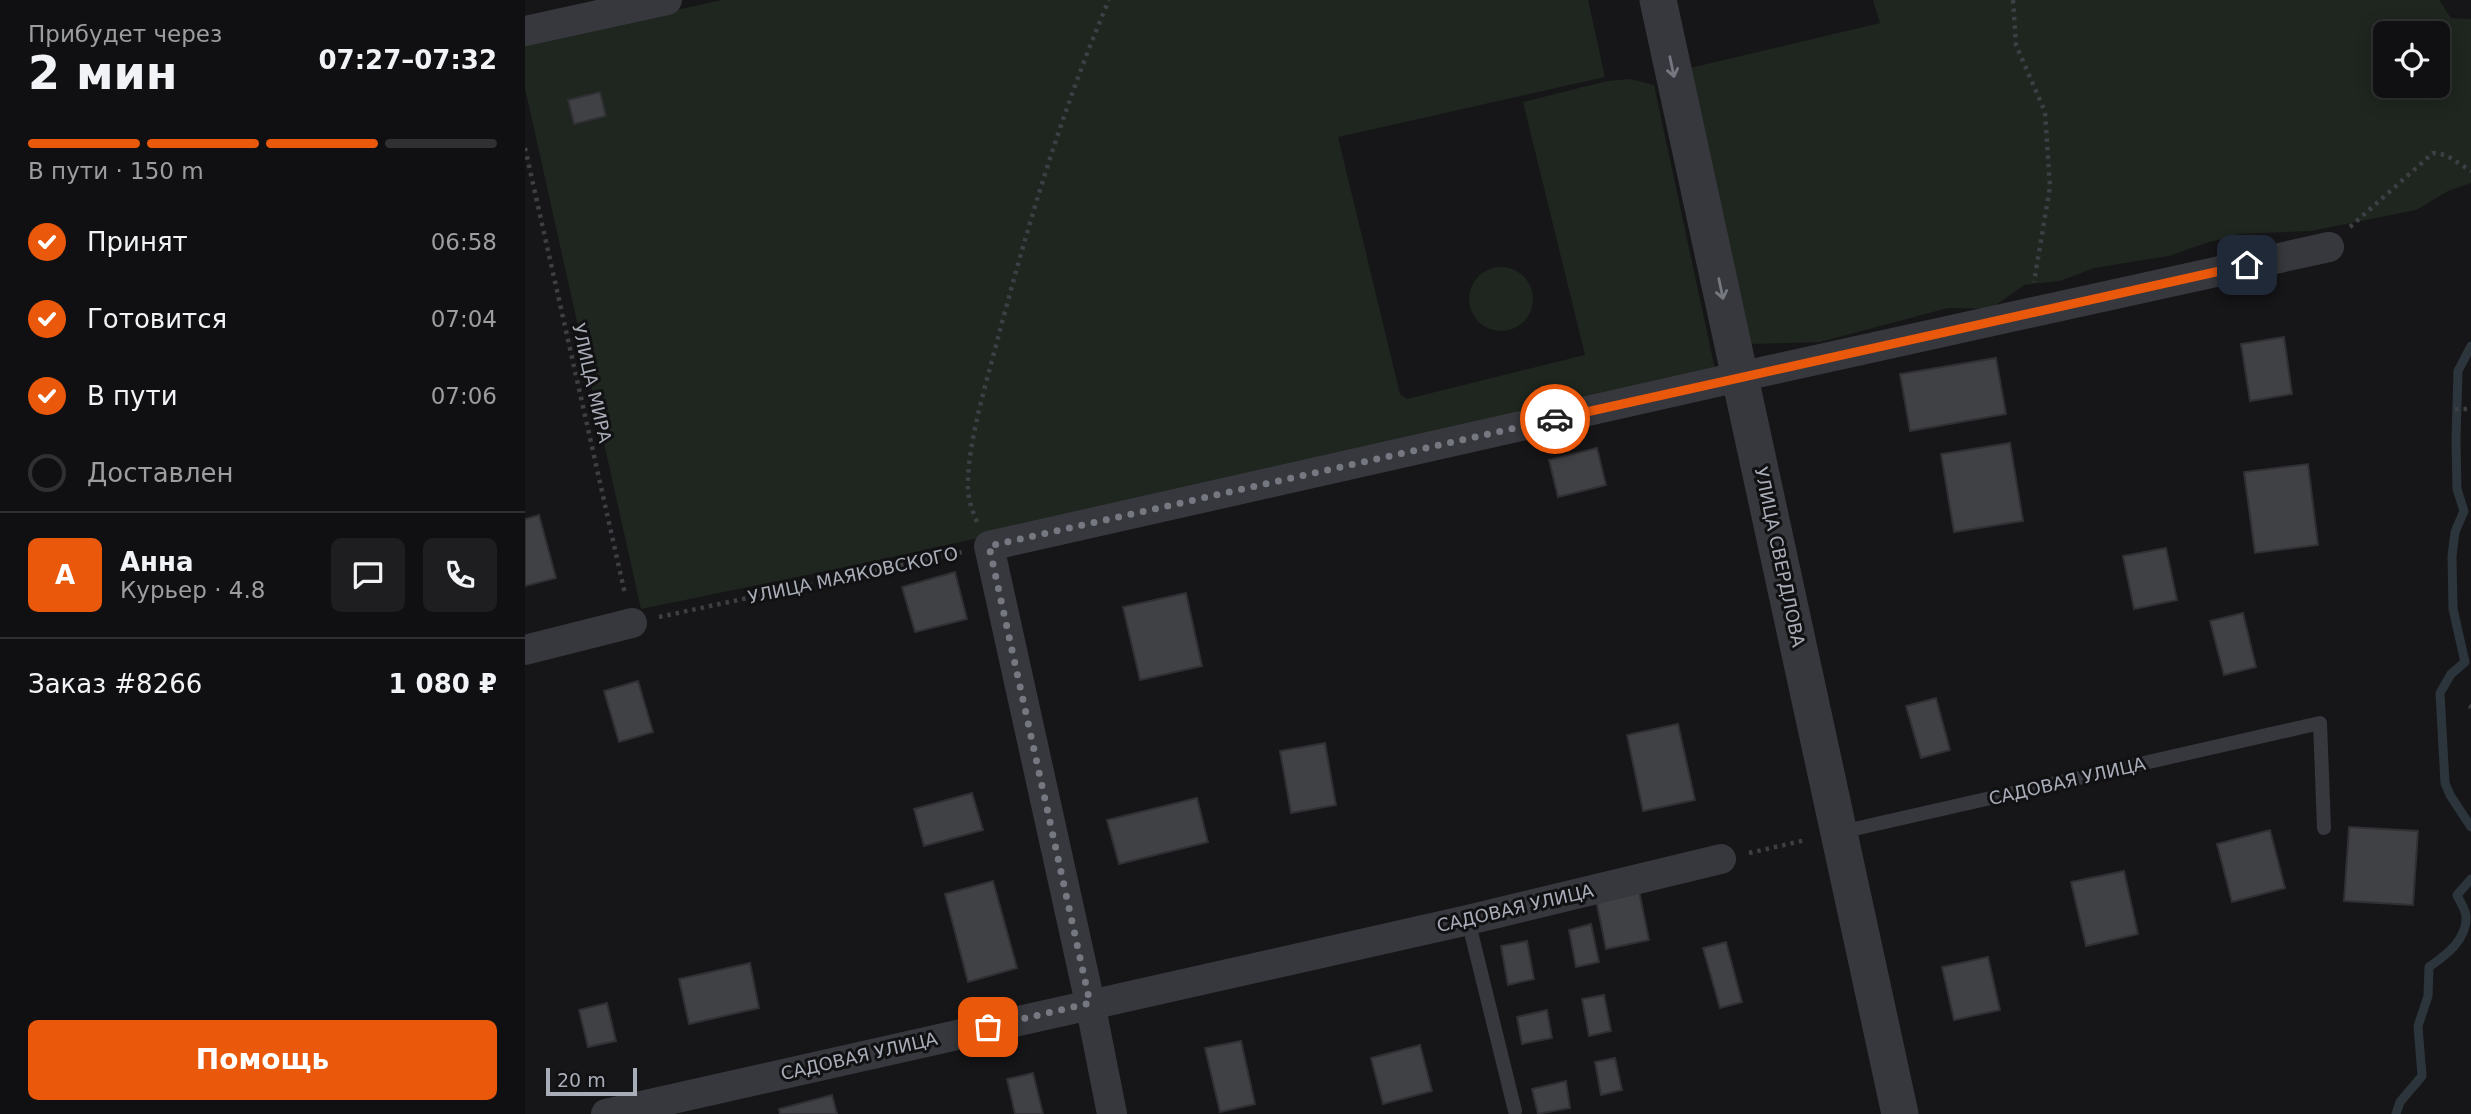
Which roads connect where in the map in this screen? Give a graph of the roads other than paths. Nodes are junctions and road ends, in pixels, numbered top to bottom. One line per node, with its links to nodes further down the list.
1 (667, 0): 3 (street)
2 (1658, 0): 5 (street, УЛИЦА СВЕРДЛОВА, one-way to 5)
3 (525, 31)
4 (2329, 247): 5 (street)
5 (1740, 377): 9 (street, УЛИЦА СВЕРДЛОВА); 12 (street)
6 (632, 624): 7 (street)
7 (525, 650)
8 (2323, 828): 9 (lane, САДОВАЯ УЛИЦА)
9 (1841, 832): 17 (street, УЛИЦА СВЕРДЛОВА)
10 (1721, 859): 11 (street, САДОВАЯ УЛИЦА)
11 (1468, 920): 12 (street, САДОВАЯ УЛИЦА); 14 (lane)
12 (1090, 1003): 13 (street, САДОВАЯ УЛИЦА); 16 (street)
13 (682, 1105): 15 (street, САДОВАЯ УЛИЦА)
14 (1515, 1111)
15 (606, 1114)
16 (1112, 1114)
17 (1900, 1114)

